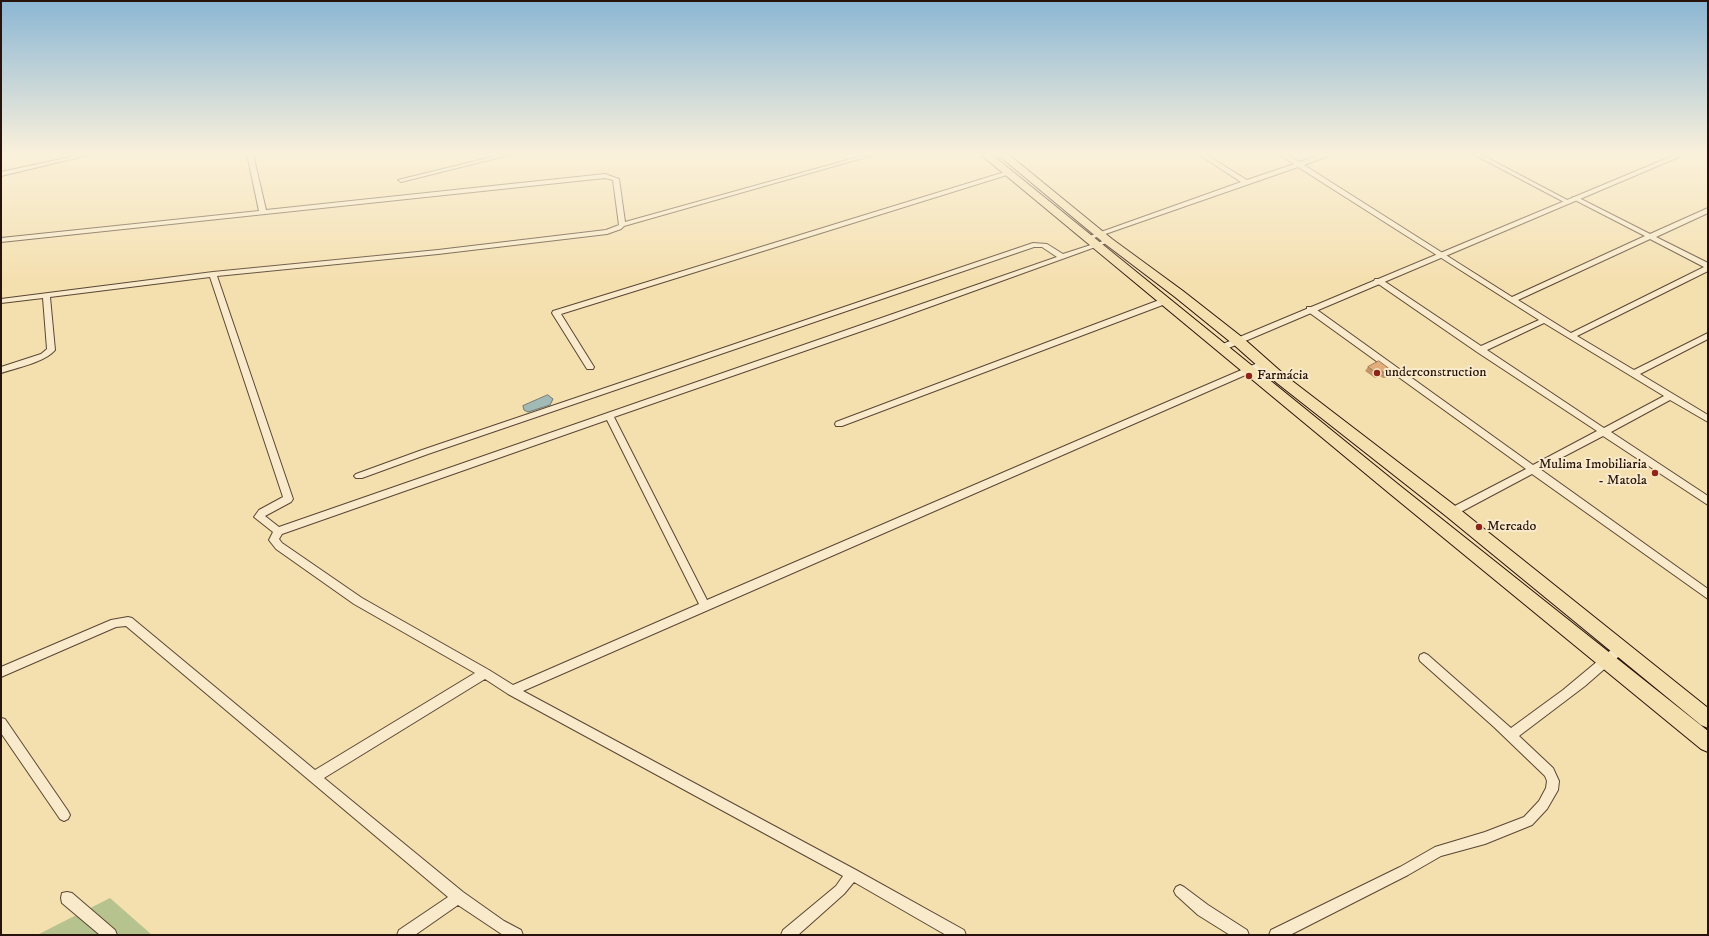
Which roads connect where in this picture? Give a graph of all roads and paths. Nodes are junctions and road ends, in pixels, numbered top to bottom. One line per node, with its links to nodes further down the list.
1 (260, 198): 14 (street)
2 (399, 198): 14 (street)
3 (618, 198): 15 (street)
4 (719, 198): 15 (street)
5 (928, 198): 35 (street)
6 (1042, 198): 18 (highway)
7 (1051, 198): 18 (highway)
8 (1206, 198): 18 (street)
9 (1352, 198): 19 (street)
10 (1567, 198): 12 (street)
11 (1578, 198): 12 (street)
12 (1572, 200): 16 (street); 19 (street)
13 (1708, 210): 16 (street)
14 (263, 212): 17 (street)
15 (622, 225): 22 (street)
16 (1651, 237): 21 (street); 25 (street)
17 (1, 240)
18 (1099, 240): 20 (street); 27 (highway); 32 (highway)
19 (1441, 255): 23 (street); 25 (street)
20 (1062, 257): 40 (street); 45 (street)
21 (1708, 267): 30 (street)
22 (213, 274): 24 (street); 48 (street)
23 (1378, 281): 28 (street); 34 (street)
24 (46, 295): 26 (street); 37 (street)
25 (1512, 300): 29 (street)
26 (1, 301)
27 (1164, 301): 33 (highway); 42 (street)
28 (1310, 309): 32 (street); 44 (street)
29 (1544, 320): 30 (street); 34 (street)
30 (1571, 336): 38 (street)
31 (1708, 336): 38 (street)
32 (1238, 341): 33 (street); 36 (highway)
33 (1221, 348): 36 (highway)
34 (1480, 350): 43 (street)
35 (590, 367)
36 (1256, 367): 47 (highway); 50 (street); 53 (highway)
37 (1, 370)
38 (1633, 374): 39 (street)
39 (1671, 396): 41 (street); 43 (street)
40 (610, 415): 48 (street); 50 (street)
41 (1707, 417)
42 (839, 424)
43 (1604, 432): 44 (street); 46 (street)
44 (1533, 469): 47 (street); 49 (street)
45 (359, 476)
46 (1708, 501)
47 (1452, 512): 51 (highway)
48 (278, 531): 55 (street)
49 (1708, 595)
50 (706, 606): 56 (street)
51 (1621, 648): 53 (street); 57 (highway)
52 (1424, 658): 59 (street)
53 (1608, 661): 59 (street); 60 (highway)
54 (1, 672): 61 (street)
55 (485, 672): 56 (street); 61 (street)
56 (512, 691): 63 (street)
57 (1708, 719)
58 (1, 723): 62 (street)
59 (1510, 735): 73 (street)
60 (1708, 743)
61 (315, 778): 65 (street)
62 (64, 815)
63 (852, 874): 70 (street); 71 (street)
64 (1180, 891): 72 (street)
65 (458, 897): 68 (street); 69 (street)
66 (67, 898): 67 (street)
67 (110, 935)
68 (404, 935)
69 (516, 935)
70 (788, 935)
71 (959, 935)
72 (1242, 935)
73 (1276, 935)

